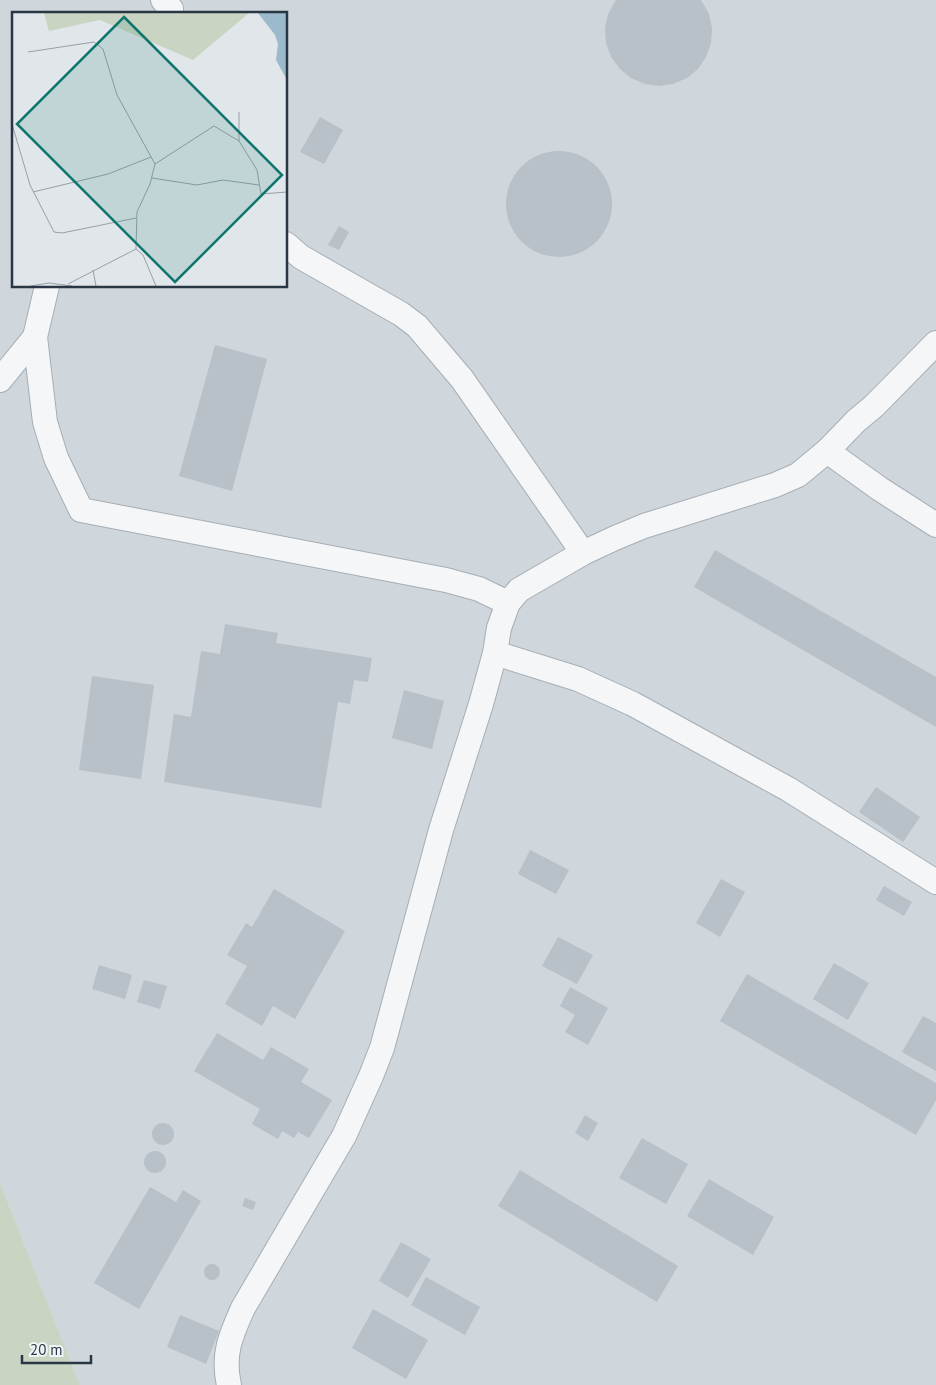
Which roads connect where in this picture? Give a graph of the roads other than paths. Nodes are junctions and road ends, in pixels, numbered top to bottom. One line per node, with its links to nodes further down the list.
1 (163, 0): 2 (lane)
2 (170, 12)
3 (288, 246): 10 (lane)
4 (47, 288): 5 (lane)
5 (35, 337): 7 (lane); 11 (lane)
6 (936, 343): 8 (lane)
7 (0, 380)
8 (827, 451): 9 (lane); 10 (lane)
9 (936, 525)
10 (583, 553): 11 (lane)
11 (508, 603): 12 (lane)
12 (495, 653): 13 (lane); 14 (lane)
13 (936, 882)
14 (229, 1385)

